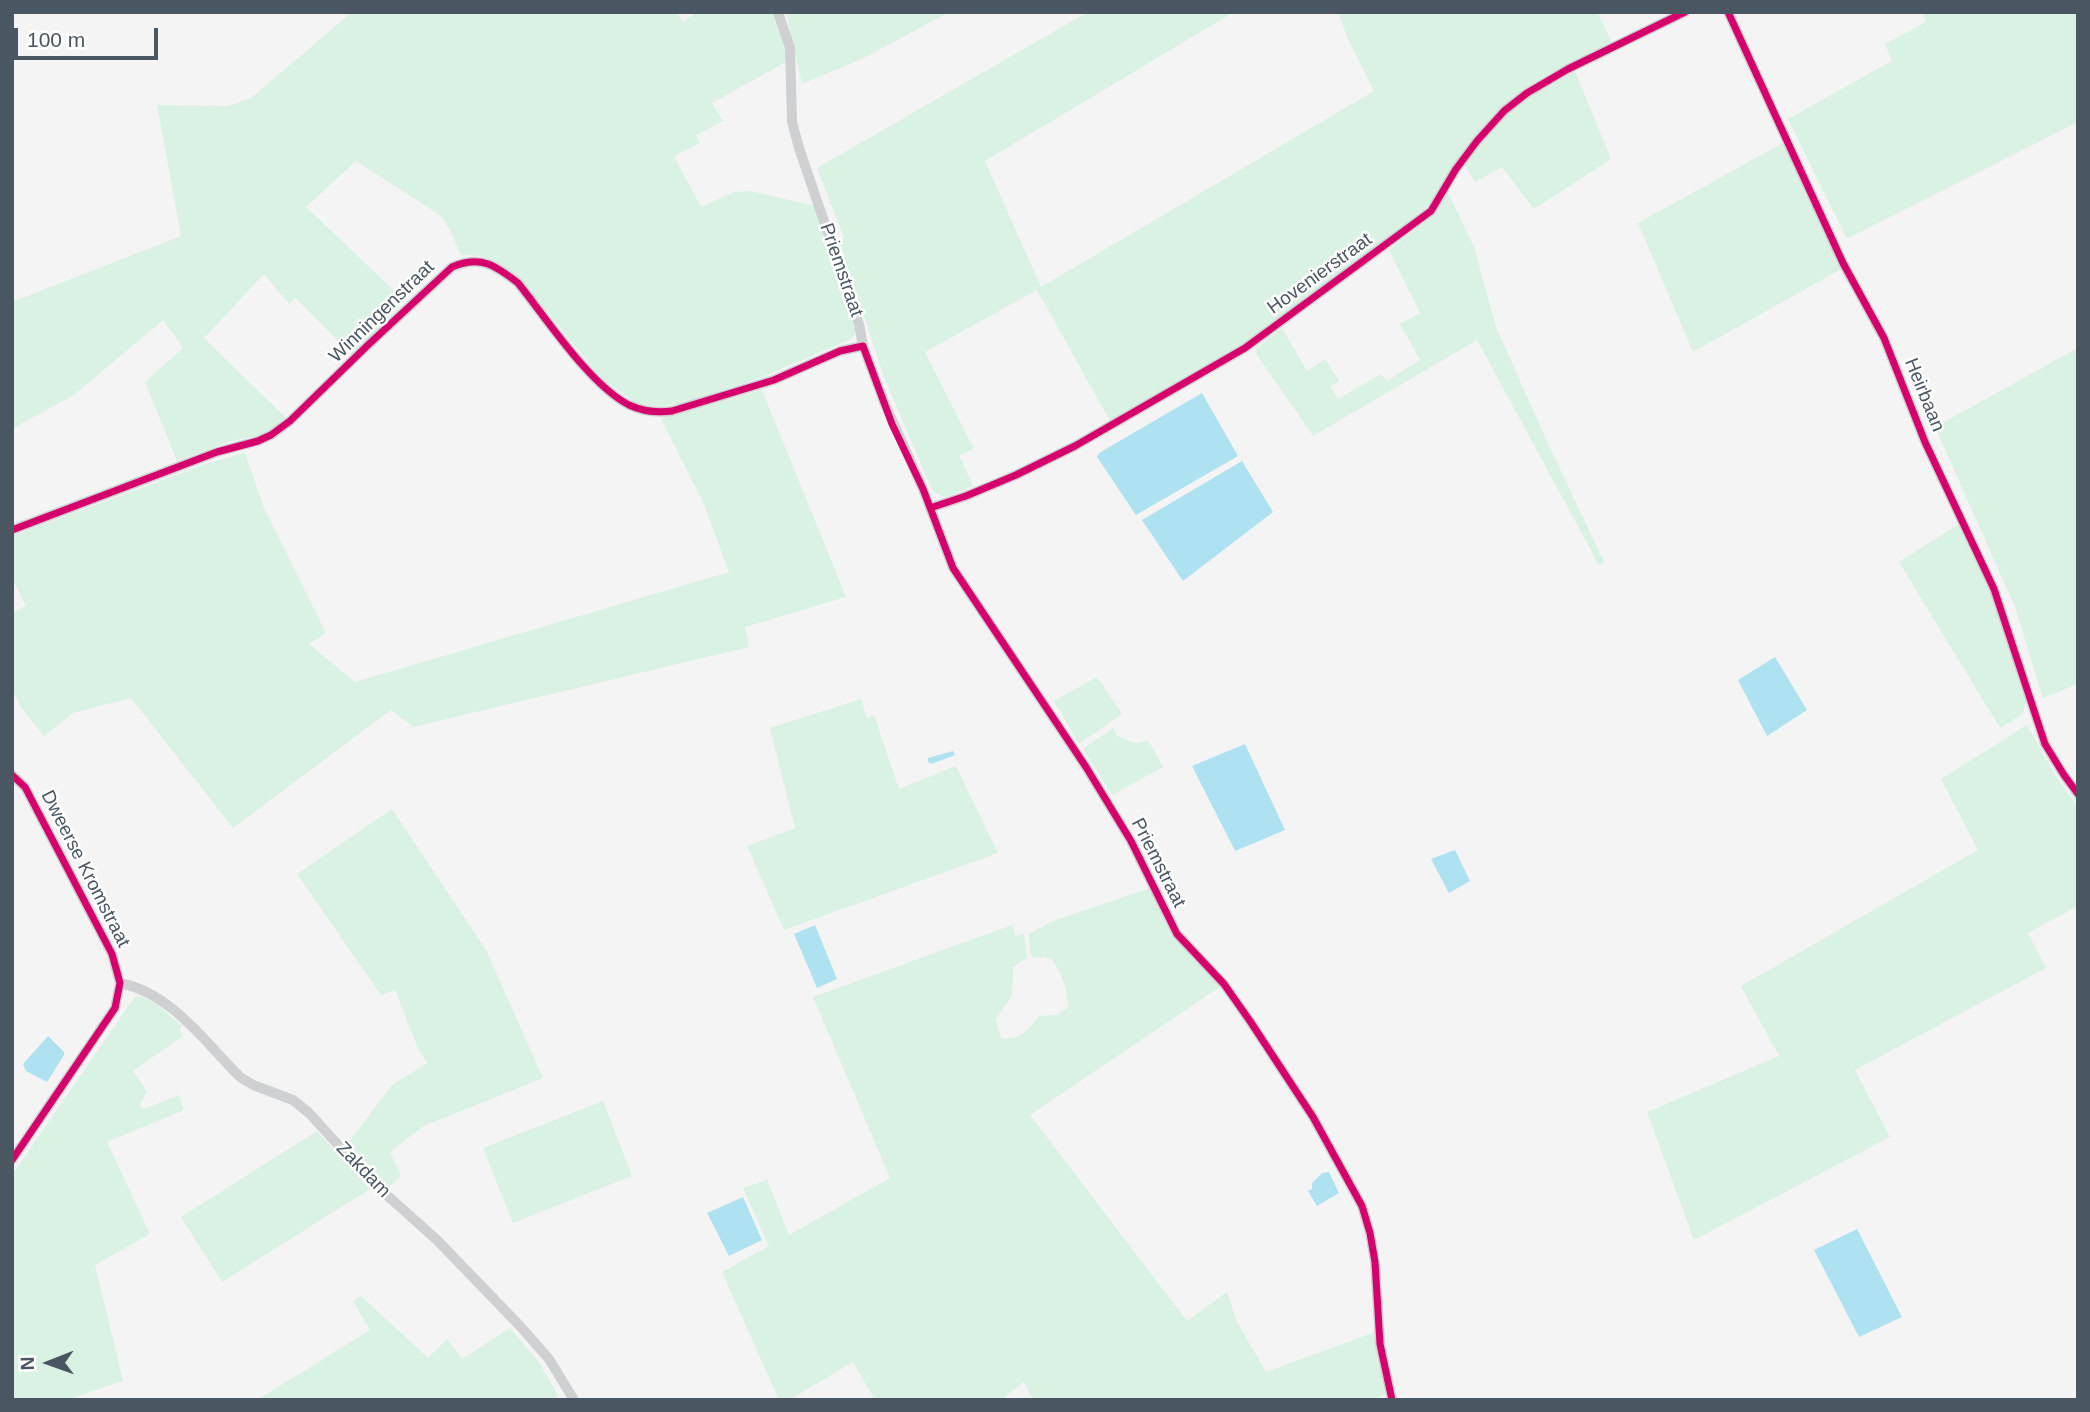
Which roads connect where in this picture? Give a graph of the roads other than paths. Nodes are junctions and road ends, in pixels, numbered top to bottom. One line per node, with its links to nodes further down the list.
1 (778, 12): 4 (street, Priemstraat)
2 (1685, 12): 5 (street, Hovenierstraat)
3 (1728, 12): 8 (street, Heirbaan)
4 (863, 346): 5 (street, Priemstraat); 6 (street, Winningenstraat)
5 (930, 508): 12 (street, Priemstraat)
6 (12, 530)
7 (12, 775): 9 (street, Dweerse Kromstraat)
8 (2078, 794)
9 (120, 984): 10 (street); 11 (street, Zakdam)
10 (12, 1160)
11 (574, 1400)
12 (1392, 1400)

